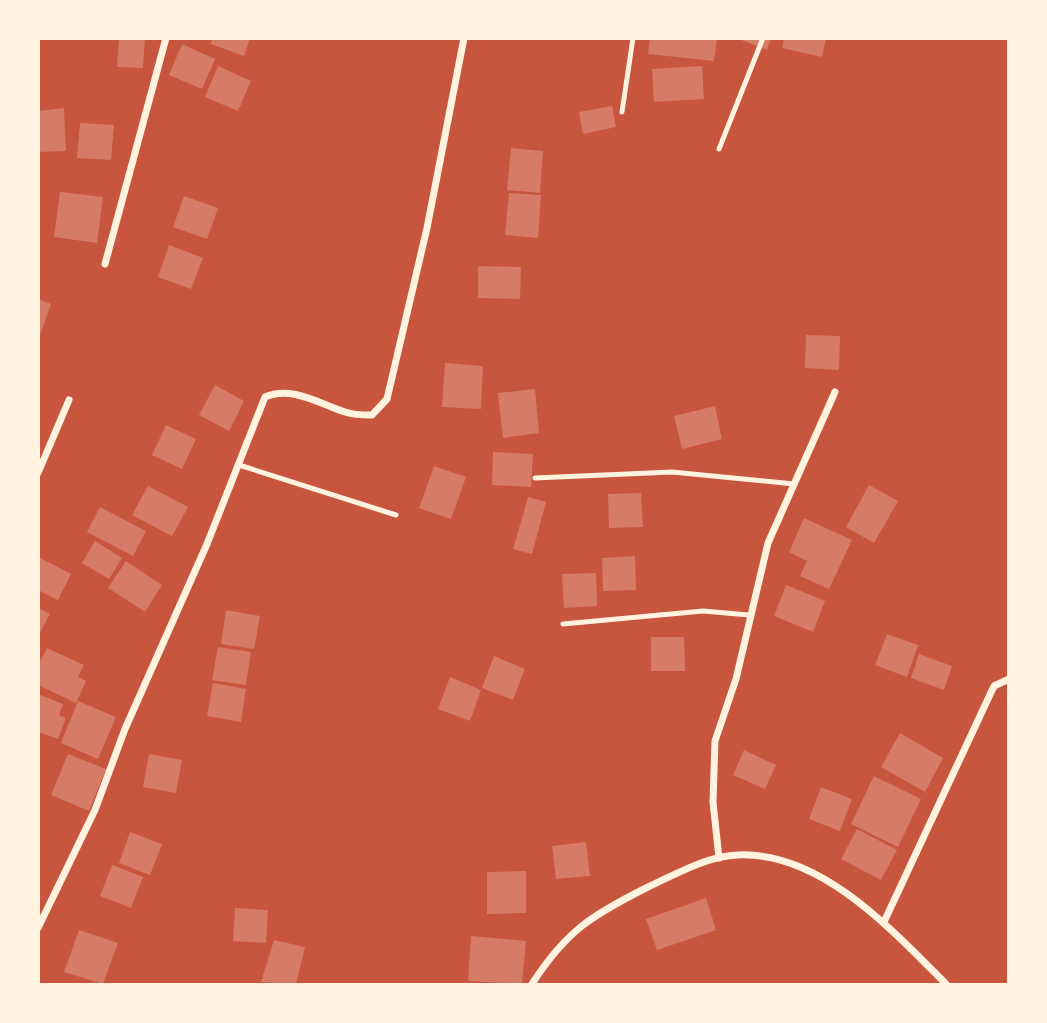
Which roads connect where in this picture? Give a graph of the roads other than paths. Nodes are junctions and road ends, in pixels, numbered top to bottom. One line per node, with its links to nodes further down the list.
1 (166, 38): 7 (street)
2 (464, 38): 10 (street)
3 (633, 38): 5 (lane)
4 (763, 38): 6 (lane)
5 (622, 112)
6 (719, 149)
7 (105, 264)
8 (835, 392): 13 (street)
9 (69, 400): 11 (street)
10 (239, 465): 14 (lane); 20 (street)
11 (38, 472)
12 (535, 478): 13 (lane)
13 (794, 484): 15 (street)
14 (396, 515)
15 (749, 615): 16 (lane); 18 (street)
16 (563, 624)
17 (1009, 678): 19 (street)
18 (719, 858): 19 (street); 21 (street)
19 (884, 922): 22 (street)
20 (38, 928)
21 (531, 985)
22 (946, 985)

